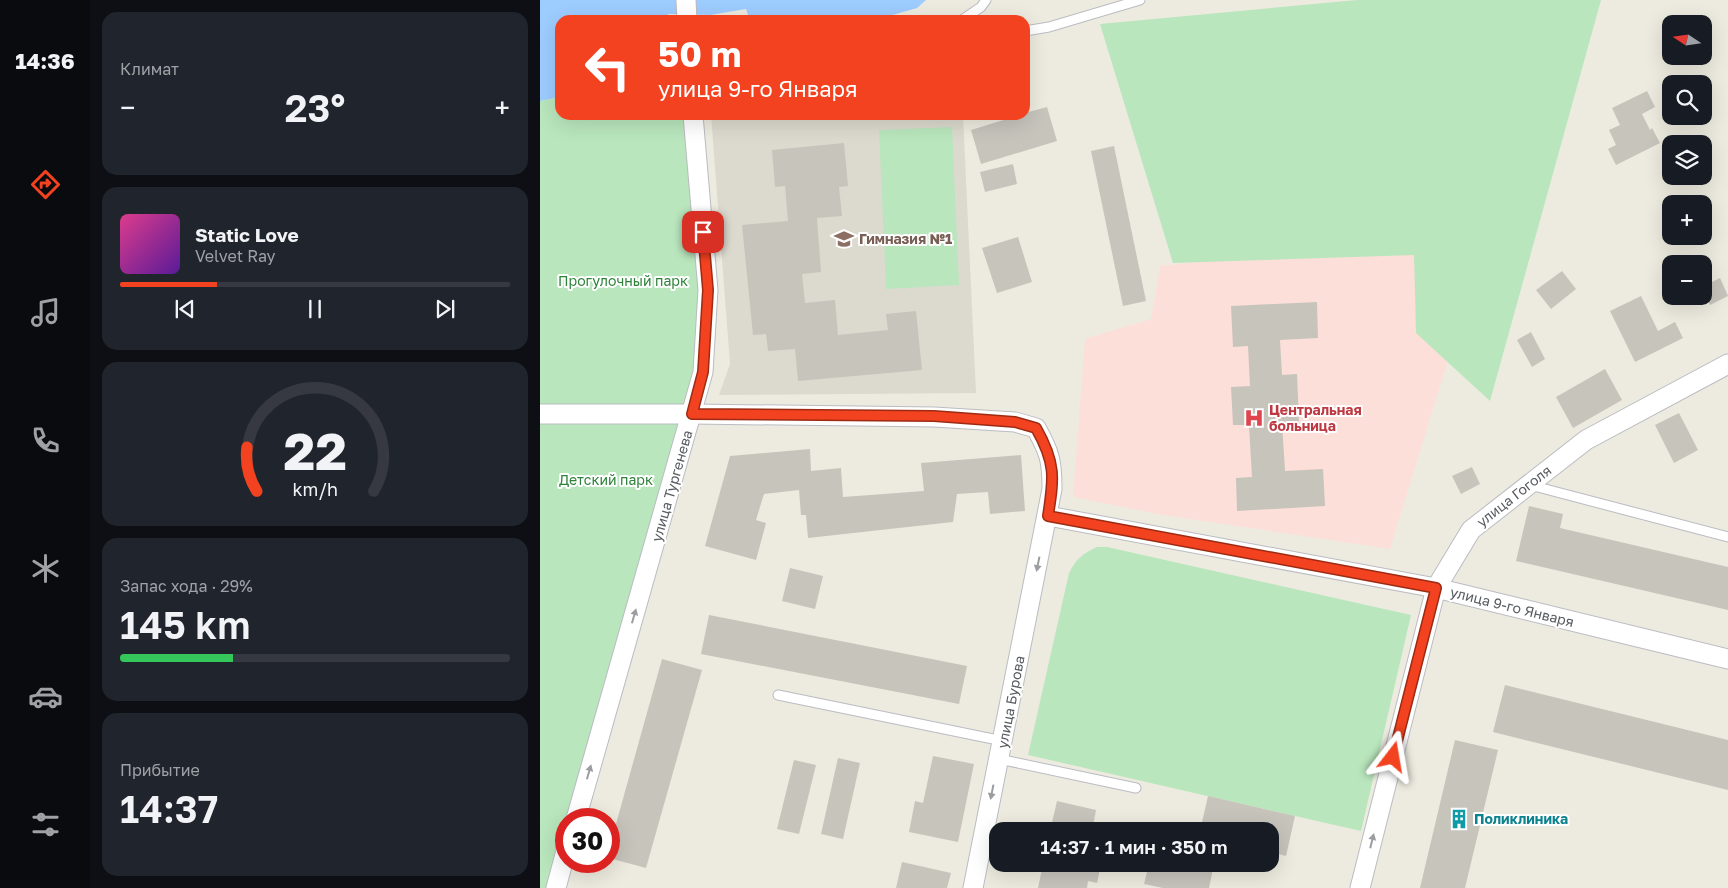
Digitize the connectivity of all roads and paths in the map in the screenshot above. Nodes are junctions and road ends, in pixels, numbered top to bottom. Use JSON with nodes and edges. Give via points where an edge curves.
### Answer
{"nodes":[{"id":1,"x":686,"y":0,"type":"edge"},
{"id":2,"x":986,"y":0,"type":"edge"},
{"id":3,"x":1140,"y":0,"type":"edge"},
{"id":4,"x":687,"y":15,"type":"edge"},
{"id":5,"x":969,"y":15,"type":"edge"},
{"id":6,"x":1030,"y":30,"type":"edge"},
{"id":7,"x":693,"y":120,"type":"edge"},
{"id":8,"x":1728,"y":364,"type":"edge"},
{"id":9,"x":540,"y":414,"type":"edge"},
{"id":10,"x":692,"y":414,"type":"junction"},
{"id":11,"x":1529,"y":484,"type":"junction"},
{"id":12,"x":1048,"y":516,"type":"junction"},
{"id":13,"x":1728,"y":537,"type":"edge"},
{"id":14,"x":1436,"y":588,"type":"junction"},
{"id":15,"x":1728,"y":659,"type":"edge"},
{"id":16,"x":778,"y":695,"type":"dead end"},
{"id":17,"x":1001,"y":750,"type":"junction"},
{"id":18,"x":1136,"y":788,"type":"dead end"},
{"id":19,"x":579,"y":808,"type":"edge"},
{"id":20,"x":560,"y":873,"type":"edge"},
{"id":21,"x":556,"y":888,"type":"edge"},
{"id":22,"x":973,"y":888,"type":"edge"},
{"id":23,"x":1360,"y":888,"type":"edge"}],
"edges":[{"from":1,"to":4,"type":"street"},
{"from":2,"to":5,"type":"lane"},
{"from":3,"to":6,"type":"lane"},
{"from":7,"to":10,"type":"street","name":"улица Тургенева","via":[[708,290],[703,372]]},
{"from":8,"to":11,"type":"street","name":"улица Гоголя","via":[[1586,440]]},
{"from":9,"to":10,"type":"street"},
{"from":10,"to":12,"type":"street","via":[[934,416],[1015,422],[1036,428],[1052,463]]},
{"from":19,"to":10,"type":"street","name":"улица Тургенева","one_way":true},
{"from":11,"to":13,"type":"lane"},
{"from":11,"to":14,"type":"street","name":"улица Гоголя","via":[[1471,530]]},
{"from":12,"to":14,"type":"street","name":"улица 9-го Января"},
{"from":12,"to":17,"type":"street","name":"улица Бурова","one_way":true},
{"from":14,"to":15,"type":"street","name":"улица 9-го Января"},
{"from":23,"to":14,"type":"street","name":"улица Гоголя","one_way":true},
{"from":16,"to":17,"type":"lane"},
{"from":17,"to":18,"type":"lane"},
{"from":17,"to":22,"type":"street","name":"улица Бурова","one_way":true},
{"from":20,"to":21,"type":"street"}]}
